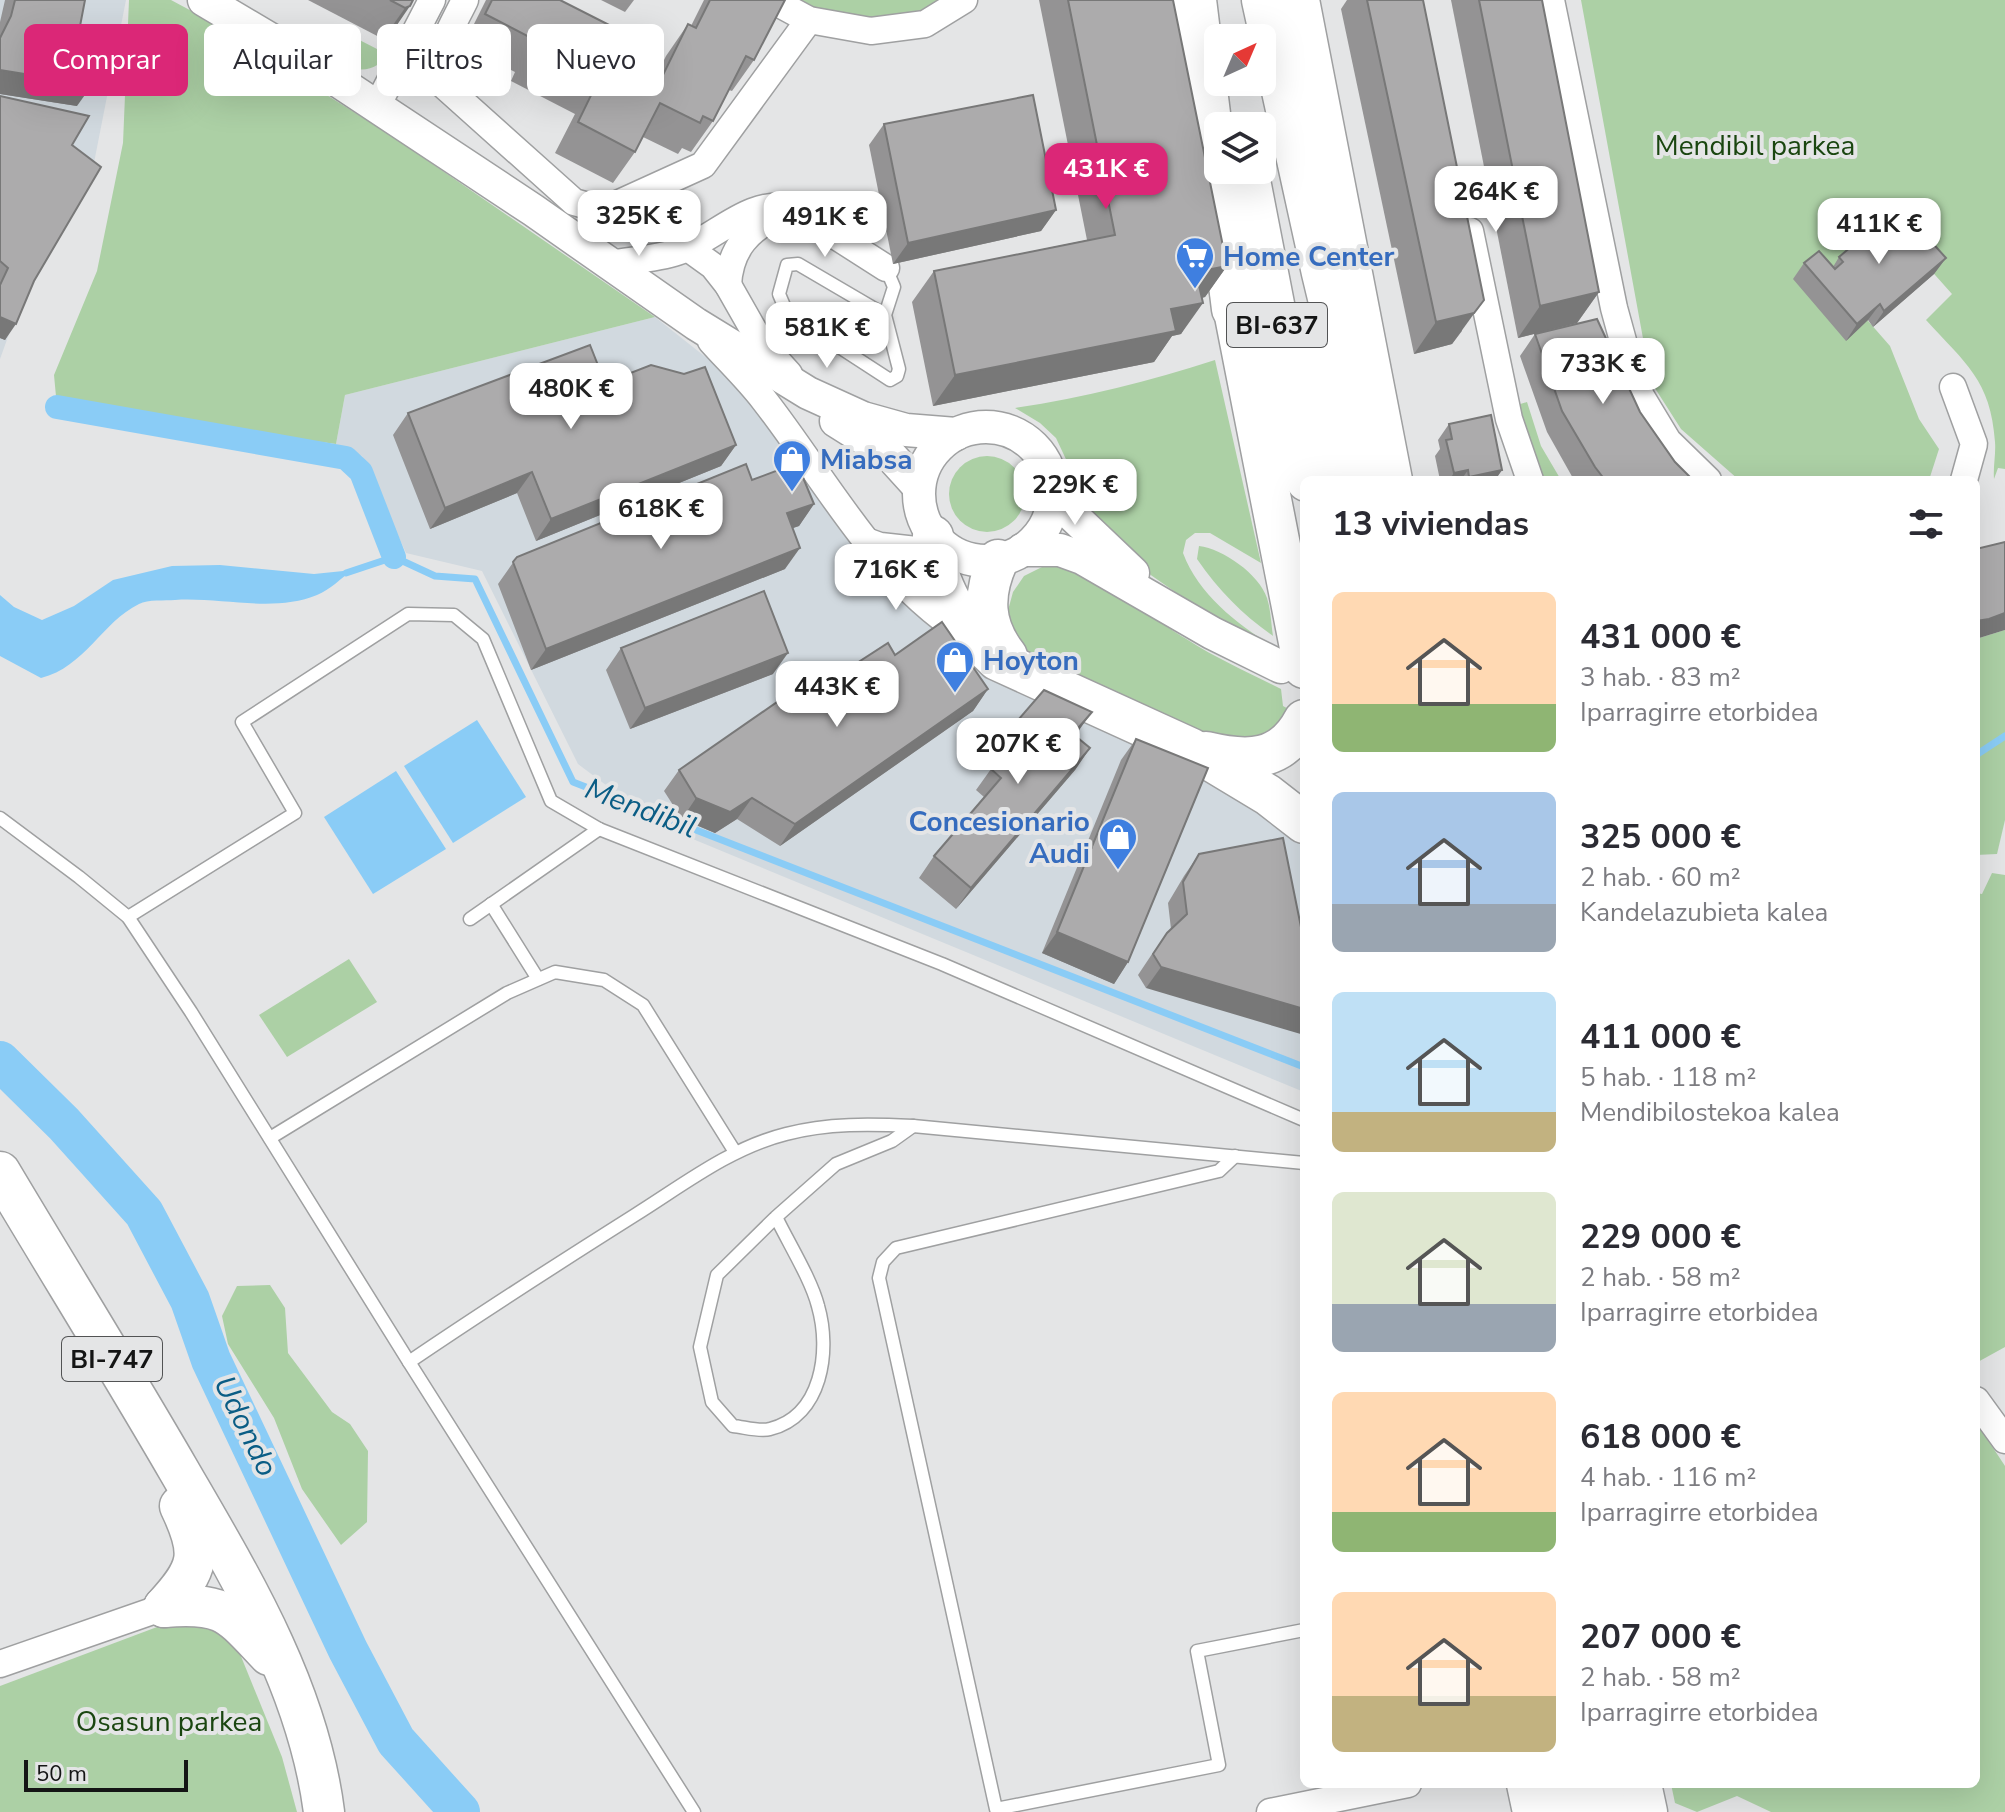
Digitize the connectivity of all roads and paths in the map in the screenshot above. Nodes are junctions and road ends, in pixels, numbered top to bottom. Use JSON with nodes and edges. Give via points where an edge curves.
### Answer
{"nodes":[{"id":1,"x":204,"y":0,"type":"edge"},
{"id":2,"x":432,"y":0,"type":"edge"},
{"id":3,"x":465,"y":0,"type":"edge"},
{"id":4,"x":772,"y":0,"type":"edge"},
{"id":5,"x":964,"y":0,"type":"edge"},
{"id":6,"x":1173,"y":0,"type":"edge"},
{"id":7,"x":1195,"y":0,"type":"edge"},
{"id":8,"x":1214,"y":0,"type":"edge"},
{"id":9,"x":1244,"y":0,"type":"edge"},
{"id":10,"x":1263,"y":0,"type":"edge"},
{"id":11,"x":1299,"y":0,"type":"edge"},
{"id":12,"x":1551,"y":0,"type":"edge"},
{"id":13,"x":809,"y":20,"type":"junction"},
{"id":14,"x":1218,"y":24,"type":"edge"},
{"id":15,"x":1249,"y":24,"type":"edge"},
{"id":16,"x":1263,"y":96,"type":"edge"},
{"id":17,"x":377,"y":106,"type":"junction"},
{"id":18,"x":1250,"y":184,"type":"edge"},
{"id":19,"x":1463,"y":199,"type":"edge"},
{"id":20,"x":792,"y":208,"type":"junction"},
{"id":21,"x":681,"y":250,"type":"junction"},
{"id":22,"x":609,"y":264,"type":"junction"},
{"id":23,"x":886,"y":268,"type":"joint"},
{"id":24,"x":728,"y":285,"type":"junction"},
{"id":25,"x":650,"y":292,"type":"junction"},
{"id":26,"x":1233,"y":309,"type":"junction"},
{"id":27,"x":885,"y":315,"type":"junction"},
{"id":28,"x":696,"y":324,"type":"junction"},
{"id":29,"x":1953,"y":387,"type":"dead end"},
{"id":30,"x":808,"y":393,"type":"junction"},
{"id":31,"x":956,"y":434,"type":"junction"},
{"id":32,"x":1306,"y":476,"type":"edge"},
{"id":33,"x":1338,"y":476,"type":"edge"},
{"id":34,"x":1372,"y":476,"type":"edge"},
{"id":35,"x":1391,"y":476,"type":"edge"},
{"id":36,"x":1529,"y":476,"type":"edge"},
{"id":37,"x":1704,"y":476,"type":"edge"},
{"id":38,"x":1965,"y":476,"type":"edge"},
{"id":39,"x":919,"y":487,"type":"junction"},
{"id":40,"x":1052,"y":490,"type":"junction"},
{"id":41,"x":856,"y":530,"type":"junction"},
{"id":42,"x":937,"y":542,"type":"junction"},
{"id":43,"x":1010,"y":555,"type":"junction"},
{"id":44,"x":1212,"y":633,"type":"junction"},
{"id":45,"x":979,"y":644,"type":"junction"},
{"id":46,"x":1293,"y":667,"type":"edge"},
{"id":47,"x":1019,"y":672,"type":"junction"},
{"id":48,"x":1300,"y":728,"type":"edge"},
{"id":49,"x":1190,"y":748,"type":"junction"},
{"id":50,"x":0,"y":818,"type":"edge"},
{"id":51,"x":1300,"y":820,"type":"edge"},
{"id":52,"x":599,"y":829,"type":"junction"},
{"id":53,"x":491,"y":904,"type":"junction"},
{"id":54,"x":128,"y":917,"type":"junction"},
{"id":55,"x":470,"y":919,"type":"dead end"},
{"id":56,"x":538,"y":979,"type":"junction"},
{"id":57,"x":1300,"y":1118,"type":"edge"},
{"id":58,"x":913,"y":1126,"type":"junction"},
{"id":59,"x":270,"y":1138,"type":"junction"},
{"id":60,"x":735,"y":1152,"type":"junction"},
{"id":61,"x":1235,"y":1156,"type":"junction"},
{"id":62,"x":1300,"y":1163,"type":"edge"},
{"id":63,"x":0,"y":1172,"type":"edge"},
{"id":64,"x":776,"y":1217,"type":"junction"},
{"id":65,"x":409,"y":1362,"type":"junction"},
{"id":66,"x":122,"y":1374,"type":"junction"},
{"id":67,"x":1980,"y":1406,"type":"edge"},
{"id":68,"x":2005,"y":1440,"type":"edge"},
{"id":69,"x":223,"y":1548,"type":"junction"},
{"id":70,"x":177,"y":1606,"type":"junction"},
{"id":71,"x":1300,"y":1631,"type":"edge"},
{"id":72,"x":0,"y":1664,"type":"edge"},
{"id":73,"x":285,"y":1672,"type":"junction"},
{"id":74,"x":1388,"y":1788,"type":"edge"},
{"id":75,"x":1508,"y":1788,"type":"edge"},
{"id":76,"x":1528,"y":1788,"type":"edge"},
{"id":77,"x":1568,"y":1788,"type":"edge"},
{"id":78,"x":1601,"y":1788,"type":"edge"},
{"id":79,"x":1642,"y":1788,"type":"edge"},
{"id":80,"x":324,"y":1812,"type":"edge"},
{"id":81,"x":694,"y":1812,"type":"edge"},
{"id":82,"x":1270,"y":1812,"type":"edge"},
{"id":83,"x":1518,"y":1812,"type":"edge"},
{"id":84,"x":1533,"y":1812,"type":"edge"},
{"id":85,"x":1572,"y":1812,"type":"edge"},
{"id":86,"x":1606,"y":1812,"type":"edge"},
{"id":87,"x":1647,"y":1812,"type":"edge"}],
"edges":[{"from":1,"to":17,"type":"street"},
{"from":2,"to":17,"type":"street"},
{"from":3,"to":13,"type":"street","via":[[440,53],[440,82],[574,202],[592,207],[615,205],[703,165]]},
{"from":4,"to":13,"type":"street"},
{"from":5,"to":13,"type":"street","via":[[925,24],[903,27],[871,31]]},
{"from":6,"to":26,"type":"main road"},
{"from":7,"to":26,"type":"highway"},
{"from":8,"to":14,"type":"highway"},
{"from":9,"to":15,"type":"highway"},
{"from":10,"to":34,"type":"highway"},
{"from":11,"to":35,"type":"main road"},
{"from":12,"to":37,"type":"street","via":[[1614,308],[1636,388],[1668,441]]},
{"from":16,"to":33,"type":"highway","number":"BI-637"},
{"from":17,"to":22,"type":"street"},
{"from":18,"to":32,"type":"highway","number":"BI-637"},
{"from":19,"to":36,"type":"street","via":[[1509,419]]},
{"from":20,"to":21,"type":"street","via":[[764,207]]},
{"from":20,"to":23,"type":"street"},
{"from":20,"to":24,"type":"street","via":[[738,246]]},
{"from":21,"to":22,"type":"street"},
{"from":21,"to":24,"type":"street","via":[[713,266]]},
{"from":21,"to":25,"type":"street"},
{"from":22,"to":25,"type":"street"},
{"from":23,"to":27,"type":"lane","via":[[894,287]]},
{"from":24,"to":30,"type":"street","via":[[761,343]]},
{"from":25,"to":28,"type":"street"},
{"from":26,"to":46,"type":"main road"},
{"from":27,"to":27,"type":"lane","via":[[798,264],[787,265],[779,294],[787,313],[890,380],[899,369]]},
{"from":28,"to":30,"type":"street"},
{"from":28,"to":39,"type":"street","via":[[760,377],[890,455]]},
{"from":28,"to":41,"type":"street","via":[[764,399]]},
{"from":29,"to":38,"type":"street","via":[[1974,444]]},
{"from":30,"to":31,"type":"street","via":[[906,430]]},
{"from":31,"to":39,"type":"street","via":[[931,456]]},
{"from":31,"to":40,"type":"street","via":[[984,427],[1025,440],[1045,462]]},
{"from":39,"to":42,"type":"street","via":[[922,512]]},
{"from":40,"to":43,"type":"street","via":[[1048,518],[1033,541]]},
{"from":40,"to":44,"type":"street","via":[[1123,564]]},
{"from":41,"to":42,"type":"lane","via":[[881,539]]},
{"from":41,"to":45,"type":"street","via":[[921,602]]},
{"from":42,"to":43,"type":"street","via":[[969,559]]},
{"from":42,"to":45,"type":"main road","via":[[945,588]]},
{"from":43,"to":44,"type":"street","via":[[1060,550],[1082,558]]},
{"from":43,"to":47,"type":"main road","via":[[987,589],[987,614]]},
{"from":44,"to":46,"type":"street"},
{"from":45,"to":47,"type":"main road"},
{"from":47,"to":49,"type":"main road"},
{"from":48,"to":49,"type":"main road","via":[[1271,755],[1248,759]]},
{"from":49,"to":51,"type":"main road"},
{"from":50,"to":54,"type":"lane"},
{"from":52,"to":53,"type":"lane"},
{"from":52,"to":54,"type":"lane","via":[[551,801],[483,639],[454,615],[408,614],[242,722],[295,813]]},
{"from":52,"to":57,"type":"lane","via":[[942,964]]},
{"from":53,"to":55,"type":"lane"},
{"from":53,"to":56,"type":"lane"},
{"from":54,"to":59,"type":"lane"},
{"from":56,"to":59,"type":"lane"},
{"from":56,"to":60,"type":"lane","via":[[555,972],[604,980],[643,1005]]},
{"from":58,"to":60,"type":"lane","via":[[820,1127]]},
{"from":58,"to":61,"type":"lane"},
{"from":58,"to":64,"type":"lane","via":[[892,1141],[836,1164]]},
{"from":59,"to":65,"type":"lane"},
{"from":60,"to":65,"type":"lane"},
{"from":61,"to":62,"type":"lane"},
{"from":61,"to":71,"type":"lane","via":[[1219,1171],[896,1248],[883,1262],[879,1278],[996,1809],[1219,1765],[1197,1651]]},
{"from":63,"to":66,"type":"main road","number":"BI-747"},
{"from":64,"to":64,"type":"lane","via":[[717,1275],[700,1347],[712,1402],[733,1426],[769,1430],[800,1414],[819,1382],[824,1342],[818,1305]]},
{"from":65,"to":81,"type":"lane"},
{"from":66,"to":69,"type":"main road","number":"BI-747"},
{"from":66,"to":70,"type":"main road","via":[[137,1423],[191,1529],[197,1552]]},
{"from":67,"to":68,"type":"street"},
{"from":69,"to":70,"type":"main road","via":[[211,1583]]},
{"from":69,"to":73,"type":"main road","number":"BI-747"},
{"from":70,"to":72,"type":"street"},
{"from":70,"to":73,"type":"main road","via":[[219,1608]]},
{"from":73,"to":80,"type":"main road","number":"BI-747"},
{"from":74,"to":82,"type":"street"},
{"from":75,"to":83,"type":"street"},
{"from":76,"to":84,"type":"main road"},
{"from":77,"to":85,"type":"highway"},
{"from":78,"to":86,"type":"highway"},
{"from":79,"to":87,"type":"main road"}]}
